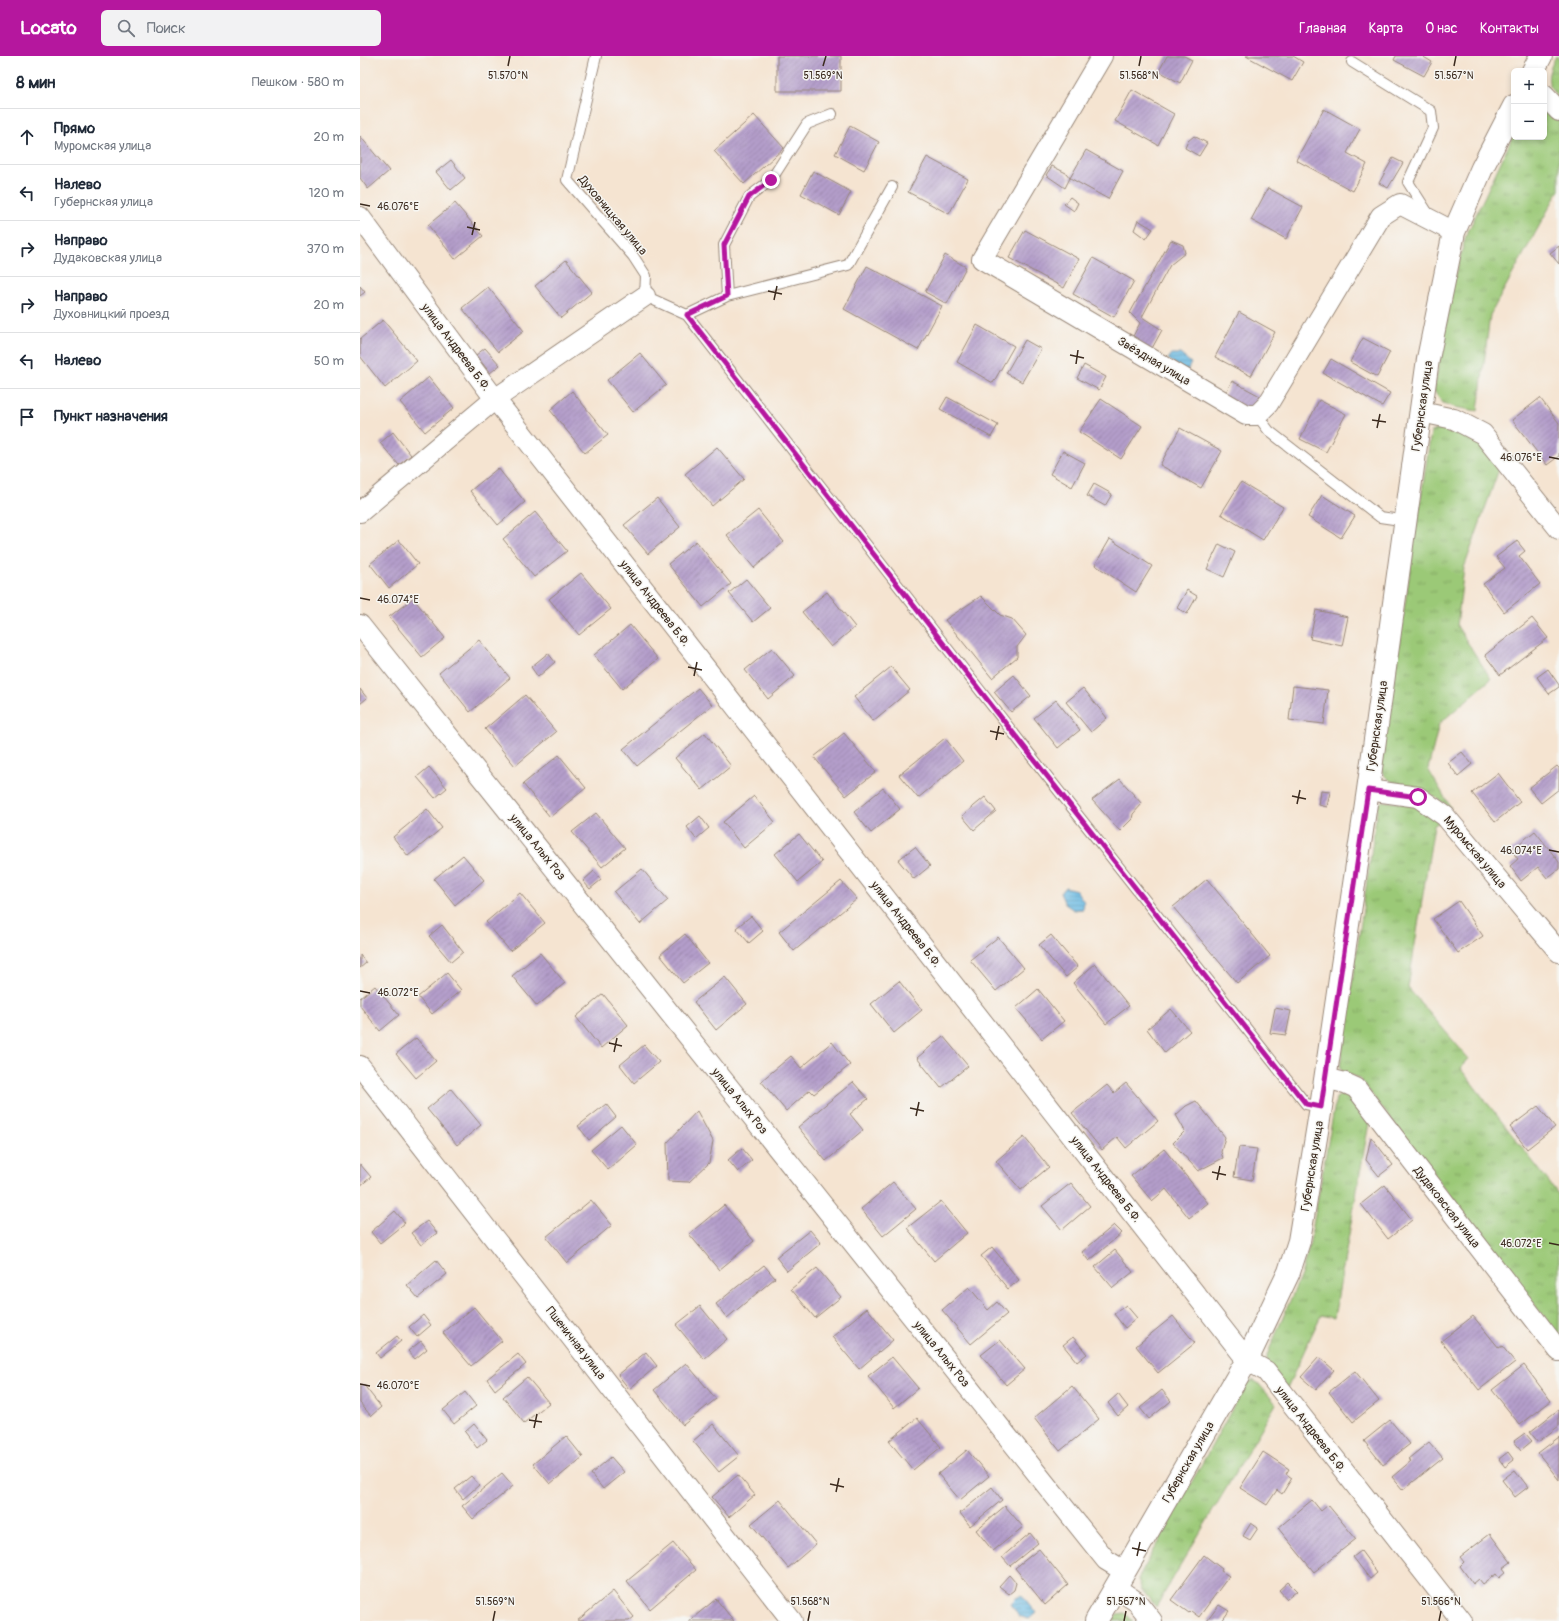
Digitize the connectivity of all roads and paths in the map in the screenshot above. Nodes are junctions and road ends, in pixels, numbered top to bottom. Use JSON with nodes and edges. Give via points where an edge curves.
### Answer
{"nodes":[{"id":1,"x":596,"y":56,"type":"edge"},
{"id":2,"x":1102,"y":56,"type":"edge"},
{"id":3,"x":1541,"y":56,"type":"edge"},
{"id":4,"x":1352,"y":62,"type":"dead end"},
{"id":5,"x":1535,"y":68,"type":"edge"},
{"id":6,"x":1547,"y":98,"type":"edge"},
{"id":7,"x":1559,"y":111,"type":"edge"},
{"id":8,"x":1511,"y":112,"type":"edge"},
{"id":9,"x":832,"y":114,"type":"dead end"},
{"id":10,"x":892,"y":187,"type":"dead end"},
{"id":11,"x":360,"y":217,"type":"edge"},
{"id":12,"x":1432,"y":220,"type":"junction"},
{"id":13,"x":1454,"y":232,"type":"junction"},
{"id":14,"x":645,"y":296,"type":"junction"},
{"id":15,"x":727,"y":296,"type":"junction"},
{"id":16,"x":687,"y":315,"type":"junction"},
{"id":17,"x":495,"y":399,"type":"junction"},
{"id":18,"x":1421,"y":412,"type":"junction"},
{"id":19,"x":1257,"y":415,"type":"junction"},
{"id":20,"x":360,"y":512,"type":"edge"},
{"id":21,"x":1407,"y":521,"type":"junction"},
{"id":22,"x":1559,"y":529,"type":"edge"},
{"id":23,"x":360,"y":625,"type":"edge"},
{"id":24,"x":1368,"y":790,"type":"junction"},
{"id":25,"x":1559,"y":952,"type":"edge"},
{"id":26,"x":360,"y":1066,"type":"edge"},
{"id":27,"x":1325,"y":1078,"type":"junction"},
{"id":28,"x":1321,"y":1107,"type":"junction"},
{"id":29,"x":1559,"y":1351,"type":"edge"},
{"id":30,"x":1247,"y":1360,"type":"junction"},
{"id":31,"x":1120,"y":1579,"type":"junction"},
{"id":32,"x":792,"y":1621,"type":"edge"},
{"id":33,"x":1096,"y":1621,"type":"edge"},
{"id":34,"x":1152,"y":1621,"type":"edge"},
{"id":35,"x":1462,"y":1621,"type":"edge"}],
"edges":[{"from":1,"to":14,"type":"lane","name":"Духовницкая улица","via":[[567,180],[633,256],[646,276]]},
{"from":2,"to":19,"type":"street","name":"Звёздная улица","via":[[982,259],[1246,415]]},
{"from":3,"to":5,"type":"street"},
{"from":4,"to":12,"type":"lane","via":[[1431,111],[1433,128],[1408,182]]},
{"from":6,"to":7,"type":"street"},
{"from":8,"to":13,"type":"street","name":"Губернская улица","via":[[1482,168]]},
{"from":9,"to":15,"type":"lane","via":[[807,124],[771,180],[749,197],[724,245]]},
{"from":10,"to":15,"type":"lane","via":[[848,264]]},
{"from":11,"to":17,"type":"street","name":"улица Андреева Б.Ф."},
{"from":12,"to":13,"type":"street"},
{"from":12,"to":19,"type":"street","via":[[1400,204],[1381,216],[1268,404]]},
{"from":13,"to":18,"type":"street","name":"Губернская улица","via":[[1428,359]]},
{"from":14,"to":16,"type":"lane"},
{"from":14,"to":17,"type":"street"},
{"from":15,"to":16,"type":"lane"},
{"from":16,"to":28,"type":"lane","via":[[1306,1104]]},
{"from":17,"to":20,"type":"street"},
{"from":17,"to":30,"type":"street","name":"улица Андреева Б.Ф."},
{"from":18,"to":21,"type":"street","name":"Губернская улица"},
{"from":18,"to":22,"type":"street","via":[[1454,419],[1483,434]]},
{"from":19,"to":21,"type":"lane","via":[[1269,431],[1380,518]]},
{"from":21,"to":24,"type":"street","name":"Губернская улица"},
{"from":23,"to":31,"type":"street","name":"улица Алых Роз"},
{"from":24,"to":25,"type":"street","name":"Муромская улица","via":[[1418,797],[1445,816]]},
{"from":24,"to":27,"type":"street","name":"Губернская улица"},
{"from":26,"to":32,"type":"street","name":"Пшеничная улица"},
{"from":27,"to":28,"type":"street","name":"Губернская улица"},
{"from":27,"to":29,"type":"street","name":"Дудаковская улица","via":[[1356,1088]]},
{"from":28,"to":30,"type":"street","name":"Губернская улица","via":[[1299,1241],[1289,1272]]},
{"from":30,"to":31,"type":"street","name":"Губернская улица"},
{"from":30,"to":35,"type":"street","name":"улица Андреева Б.Ф.","via":[[1266,1372]]},
{"from":31,"to":33,"type":"street","name":"Губернская улица"},
{"from":31,"to":34,"type":"street","name":"улица Алых Роз"}]}
